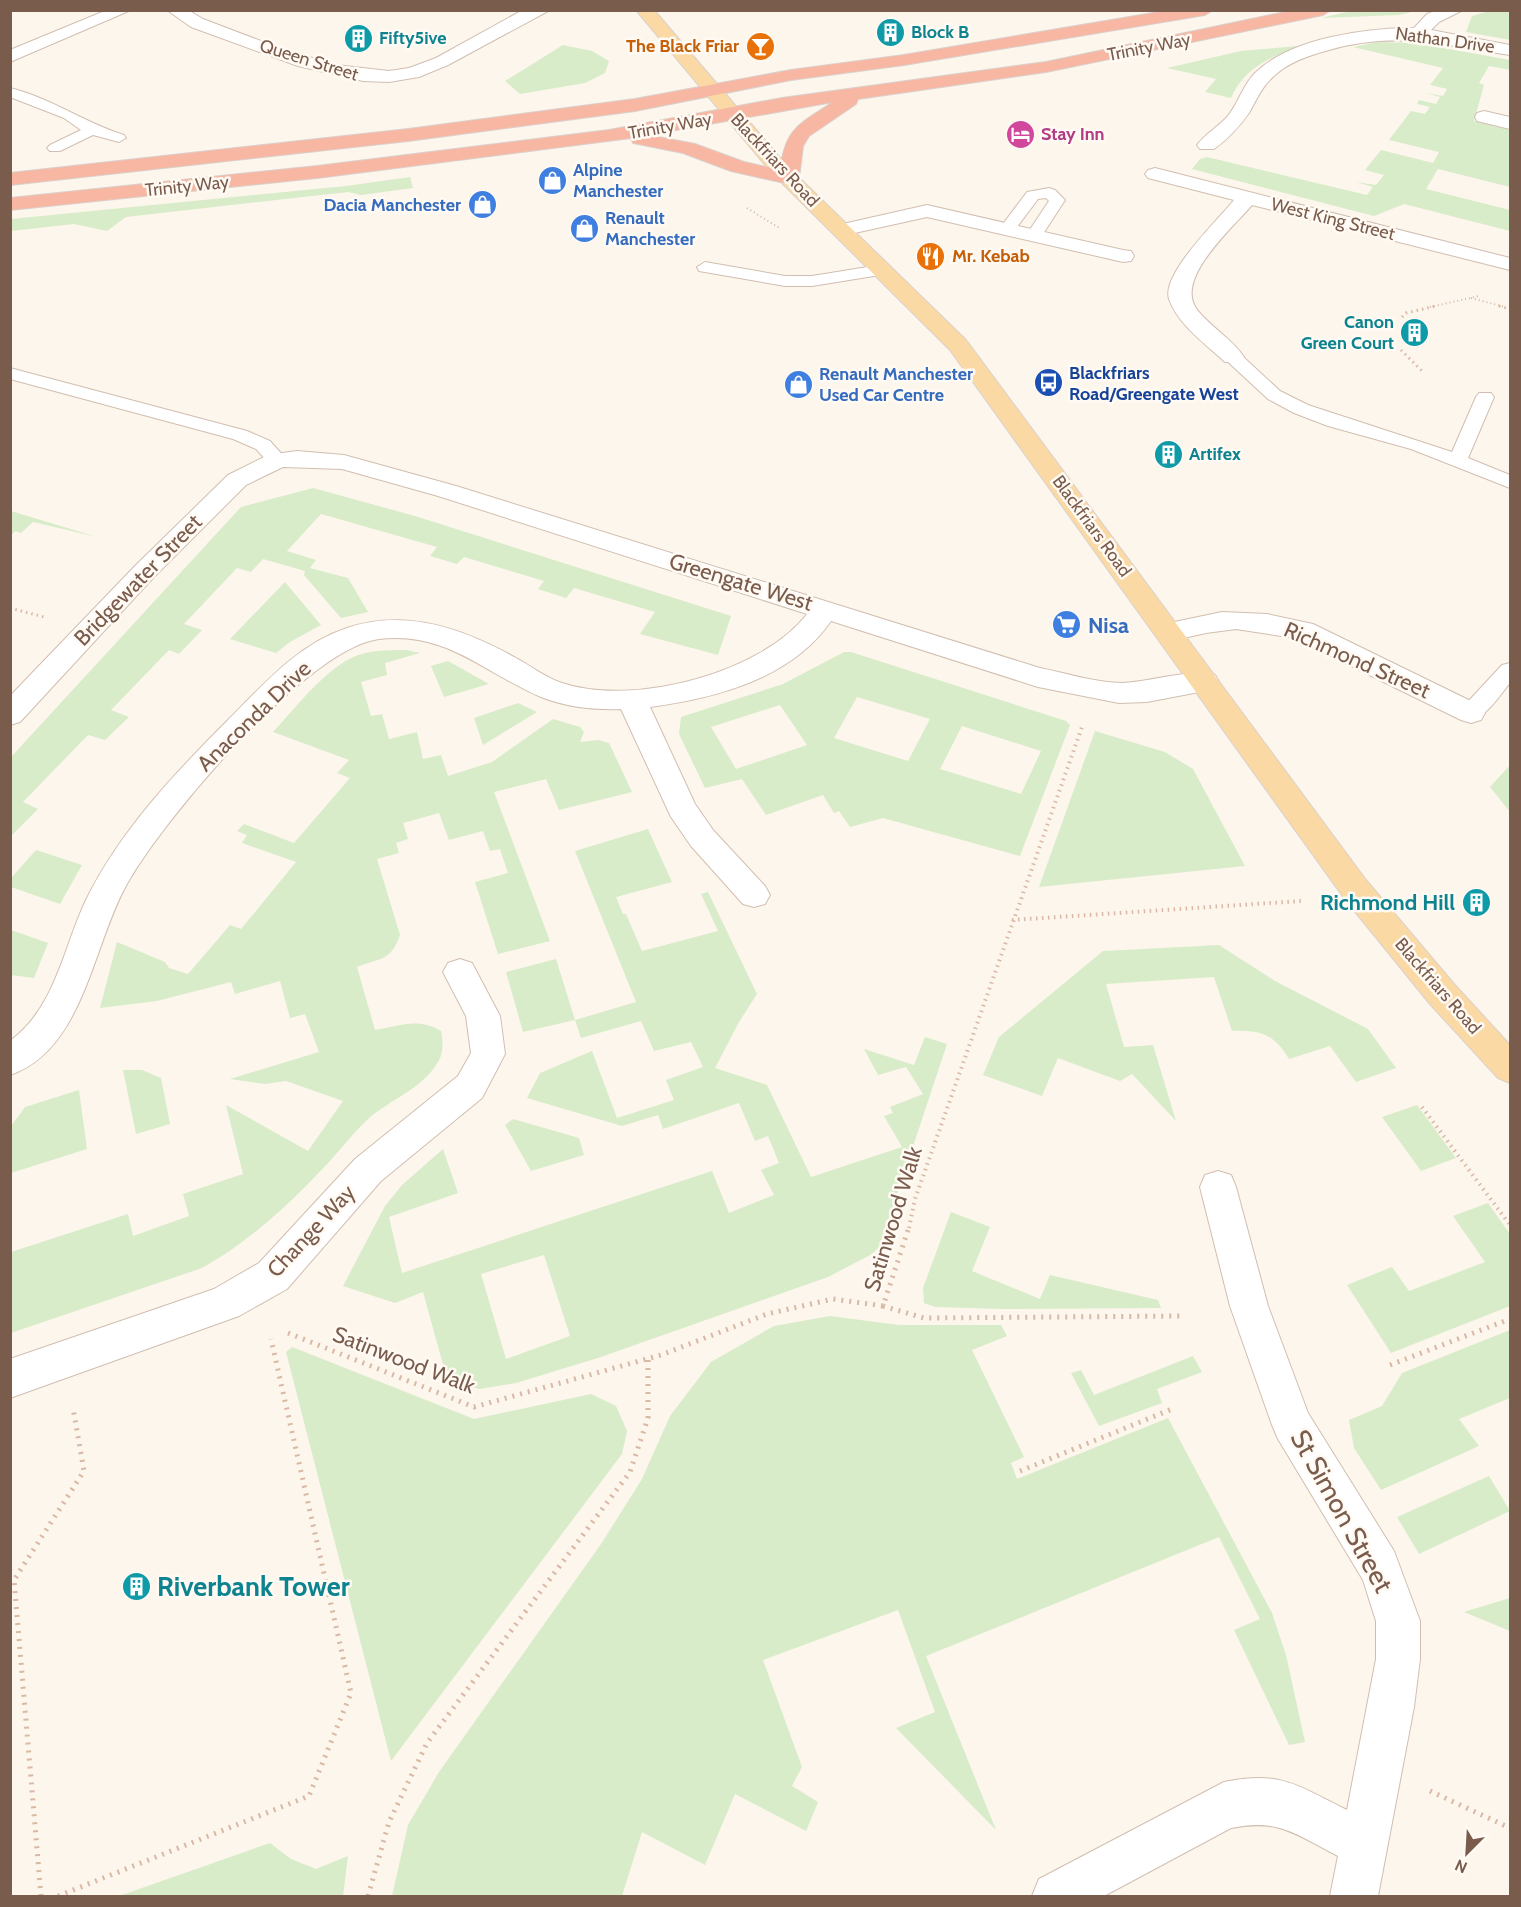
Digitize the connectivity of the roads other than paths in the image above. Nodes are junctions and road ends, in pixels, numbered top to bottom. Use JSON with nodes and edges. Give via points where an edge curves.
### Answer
{"nodes":[{"id":1,"x":123,"y":10,"type":"edge"},
{"id":2,"x":175,"y":10,"type":"edge"},
{"id":3,"x":644,"y":10,"type":"edge"},
{"id":4,"x":1205,"y":10,"type":"edge"},
{"id":5,"x":1323,"y":10,"type":"edge"},
{"id":6,"x":1455,"y":10,"type":"edge"},
{"id":7,"x":528,"y":12,"type":"edge"},
{"id":8,"x":1419,"y":33,"type":"junction"},
{"id":9,"x":1510,"y":50,"type":"edge"},
{"id":10,"x":10,"y":57,"type":"edge"},
{"id":11,"x":711,"y":91,"type":"junction"},
{"id":12,"x":10,"y":92,"type":"edge"},
{"id":13,"x":856,"y":96,"type":"junction"},
{"id":14,"x":733,"y":115,"type":"junction"},
{"id":15,"x":1484,"y":117,"type":"dead end"},
{"id":16,"x":1510,"y":123,"type":"edge"},
{"id":17,"x":92,"y":130,"type":"junction"},
{"id":18,"x":609,"y":136,"type":"junction"},
{"id":19,"x":119,"y":138,"type":"dead end"},
{"id":20,"x":1207,"y":146,"type":"dead end"},
{"id":21,"x":55,"y":148,"type":"dead end"},
{"id":22,"x":1155,"y":174,"type":"dead end"},
{"id":23,"x":789,"y":178,"type":"junction"},
{"id":24,"x":10,"y":179,"type":"edge"},
{"id":25,"x":1247,"y":197,"type":"junction"},
{"id":26,"x":10,"y":204,"type":"edge"},
{"id":27,"x":1008,"y":228,"type":"junction"},
{"id":28,"x":841,"y":230,"type":"junction"},
{"id":29,"x":1035,"y":234,"type":"junction"},
{"id":30,"x":1123,"y":256,"type":"dead end"},
{"id":31,"x":1510,"y":264,"type":"edge"},
{"id":32,"x":705,"y":267,"type":"dead end"},
{"id":33,"x":880,"y":270,"type":"junction"},
{"id":34,"x":1233,"y":357,"type":"joint"},
{"id":35,"x":10,"y":373,"type":"edge"},
{"id":36,"x":1485,"y":397,"type":"dead end"},
{"id":37,"x":277,"y":460,"type":"junction"},
{"id":38,"x":1458,"y":460,"type":"junction"},
{"id":39,"x":1510,"y":482,"type":"edge"},
{"id":40,"x":825,"y":609,"type":"junction"},
{"id":41,"x":1170,"y":632,"type":"junction"},
{"id":42,"x":1510,"y":670,"type":"edge"},
{"id":43,"x":1205,"y":682,"type":"junction"},
{"id":44,"x":633,"y":700,"type":"junction"},
{"id":45,"x":1471,"y":713,"type":"joint"},
{"id":46,"x":10,"y":715,"type":"edge"},
{"id":47,"x":754,"y":896,"type":"dead end"},
{"id":48,"x":460,"y":972,"type":"dead end"},
{"id":49,"x":10,"y":1061,"type":"edge"},
{"id":50,"x":1510,"y":1068,"type":"edge"},
{"id":51,"x":1218,"y":1187,"type":"dead end"},
{"id":52,"x":10,"y":1379,"type":"edge"},
{"id":53,"x":1365,"y":1844,"type":"junction"},
{"id":54,"x":1056,"y":1896,"type":"edge"},
{"id":55,"x":1354,"y":1896,"type":"edge"}],
"edges":[{"from":1,"to":10,"type":"street"},
{"from":2,"to":7,"type":"street","name":"Queen Street","via":[[197,23],[341,74],[369,78],[420,70]]},
{"from":3,"to":11,"type":"main road","name":"Blackfriars Road"},
{"from":4,"to":11,"type":"highway","name":"Trinity Way","via":[[790,75]]},
{"from":5,"to":13,"type":"highway","name":"Trinity Way","via":[[1057,65]]},
{"from":6,"to":8,"type":"street","via":[[1433,18]]},
{"from":8,"to":9,"type":"street","name":"Nathan Drive"},
{"from":8,"to":20,"type":"street","name":"Nathan Drive","via":[[1371,34],[1296,55],[1265,73],[1232,122]]},
{"from":11,"to":14,"type":"main road","name":"Blackfriars Road"},
{"from":11,"to":24,"type":"highway","name":"Trinity Way","via":[[408,135]]},
{"from":12,"to":17,"type":"lane","via":[[69,115]]},
{"from":13,"to":14,"type":"highway","name":"Trinity Way","via":[[782,104]]},
{"from":13,"to":23,"type":"highway","via":[[802,132],[793,146]]},
{"from":14,"to":18,"type":"highway","name":"Trinity Way"},
{"from":14,"to":23,"type":"main road","name":"Blackfriars Road"},
{"from":15,"to":16,"type":"street"},
{"from":17,"to":19,"type":"lane"},
{"from":17,"to":21,"type":"lane"},
{"from":18,"to":23,"type":"highway","via":[[688,148],[738,167]]},
{"from":18,"to":26,"type":"highway","name":"Trinity Way"},
{"from":22,"to":25,"type":"street","name":"West King Street"},
{"from":23,"to":28,"type":"main road","name":"Blackfriars Road"},
{"from":25,"to":31,"type":"street","name":"West King Street"},
{"from":25,"to":34,"type":"street","via":[[1190,269],[1179,290],[1180,300],[1189,313]]},
{"from":27,"to":28,"type":"street","via":[[927,211]]},
{"from":27,"to":29,"type":"street"},
{"from":27,"to":29,"type":"lane","via":[[1034,195],[1049,193],[1057,200]]},
{"from":28,"to":33,"type":"main road","name":"Blackfriars Road"},
{"from":29,"to":30,"type":"street"},
{"from":32,"to":33,"type":"lane","via":[[785,281]]},
{"from":33,"to":41,"type":"main road","name":"Blackfriars Road","via":[[958,345]]},
{"from":34,"to":38,"type":"lane","via":[[1274,395],[1301,409]]},
{"from":35,"to":37,"type":"lane","via":[[240,435],[263,445]]},
{"from":36,"to":38,"type":"lane"},
{"from":37,"to":40,"type":"street","name":"Greengate West","via":[[344,462]]},
{"from":37,"to":46,"type":"street","name":"Bridgewater Street","via":[[237,480],[217,497]]},
{"from":38,"to":39,"type":"lane"},
{"from":40,"to":43,"type":"street","name":"Greengate West","via":[[1038,677],[1091,689],[1147,692]]},
{"from":40,"to":44,"type":"street","name":"Anaconda Drive","via":[[813,627],[781,655],[710,684]]},
{"from":41,"to":43,"type":"main road","name":"Blackfriars Road"},
{"from":41,"to":45,"type":"street","name":"Richmond Street","via":[[1249,618],[1274,623],[1303,631]]},
{"from":42,"to":45,"type":"lane"},
{"from":43,"to":50,"type":"main road","name":"Blackfriars Road","via":[[1355,889]]},
{"from":44,"to":47,"type":"street","via":[[682,809],[702,838]]},
{"from":44,"to":49,"type":"street","name":"Anaconda Drive","via":[[596,699],[556,691],[470,645],[429,630],[358,634],[324,650],[274,691],[162,811],[105,895],[61,1009]]},
{"from":48,"to":52,"type":"street","name":"Change Way","via":[[483,1016],[488,1054],[470,1087],[368,1170],[273,1276],[225,1303]]},
{"from":51,"to":53,"type":"street","name":"St Simon Street","via":[[1249,1306],[1292,1425],[1379,1566],[1398,1621],[1396,1675]]},
{"from":53,"to":54,"type":"street","via":[[1278,1802],[1247,1802],[1224,1806]]},
{"from":53,"to":55,"type":"street","name":"St Simon Street"}]}
